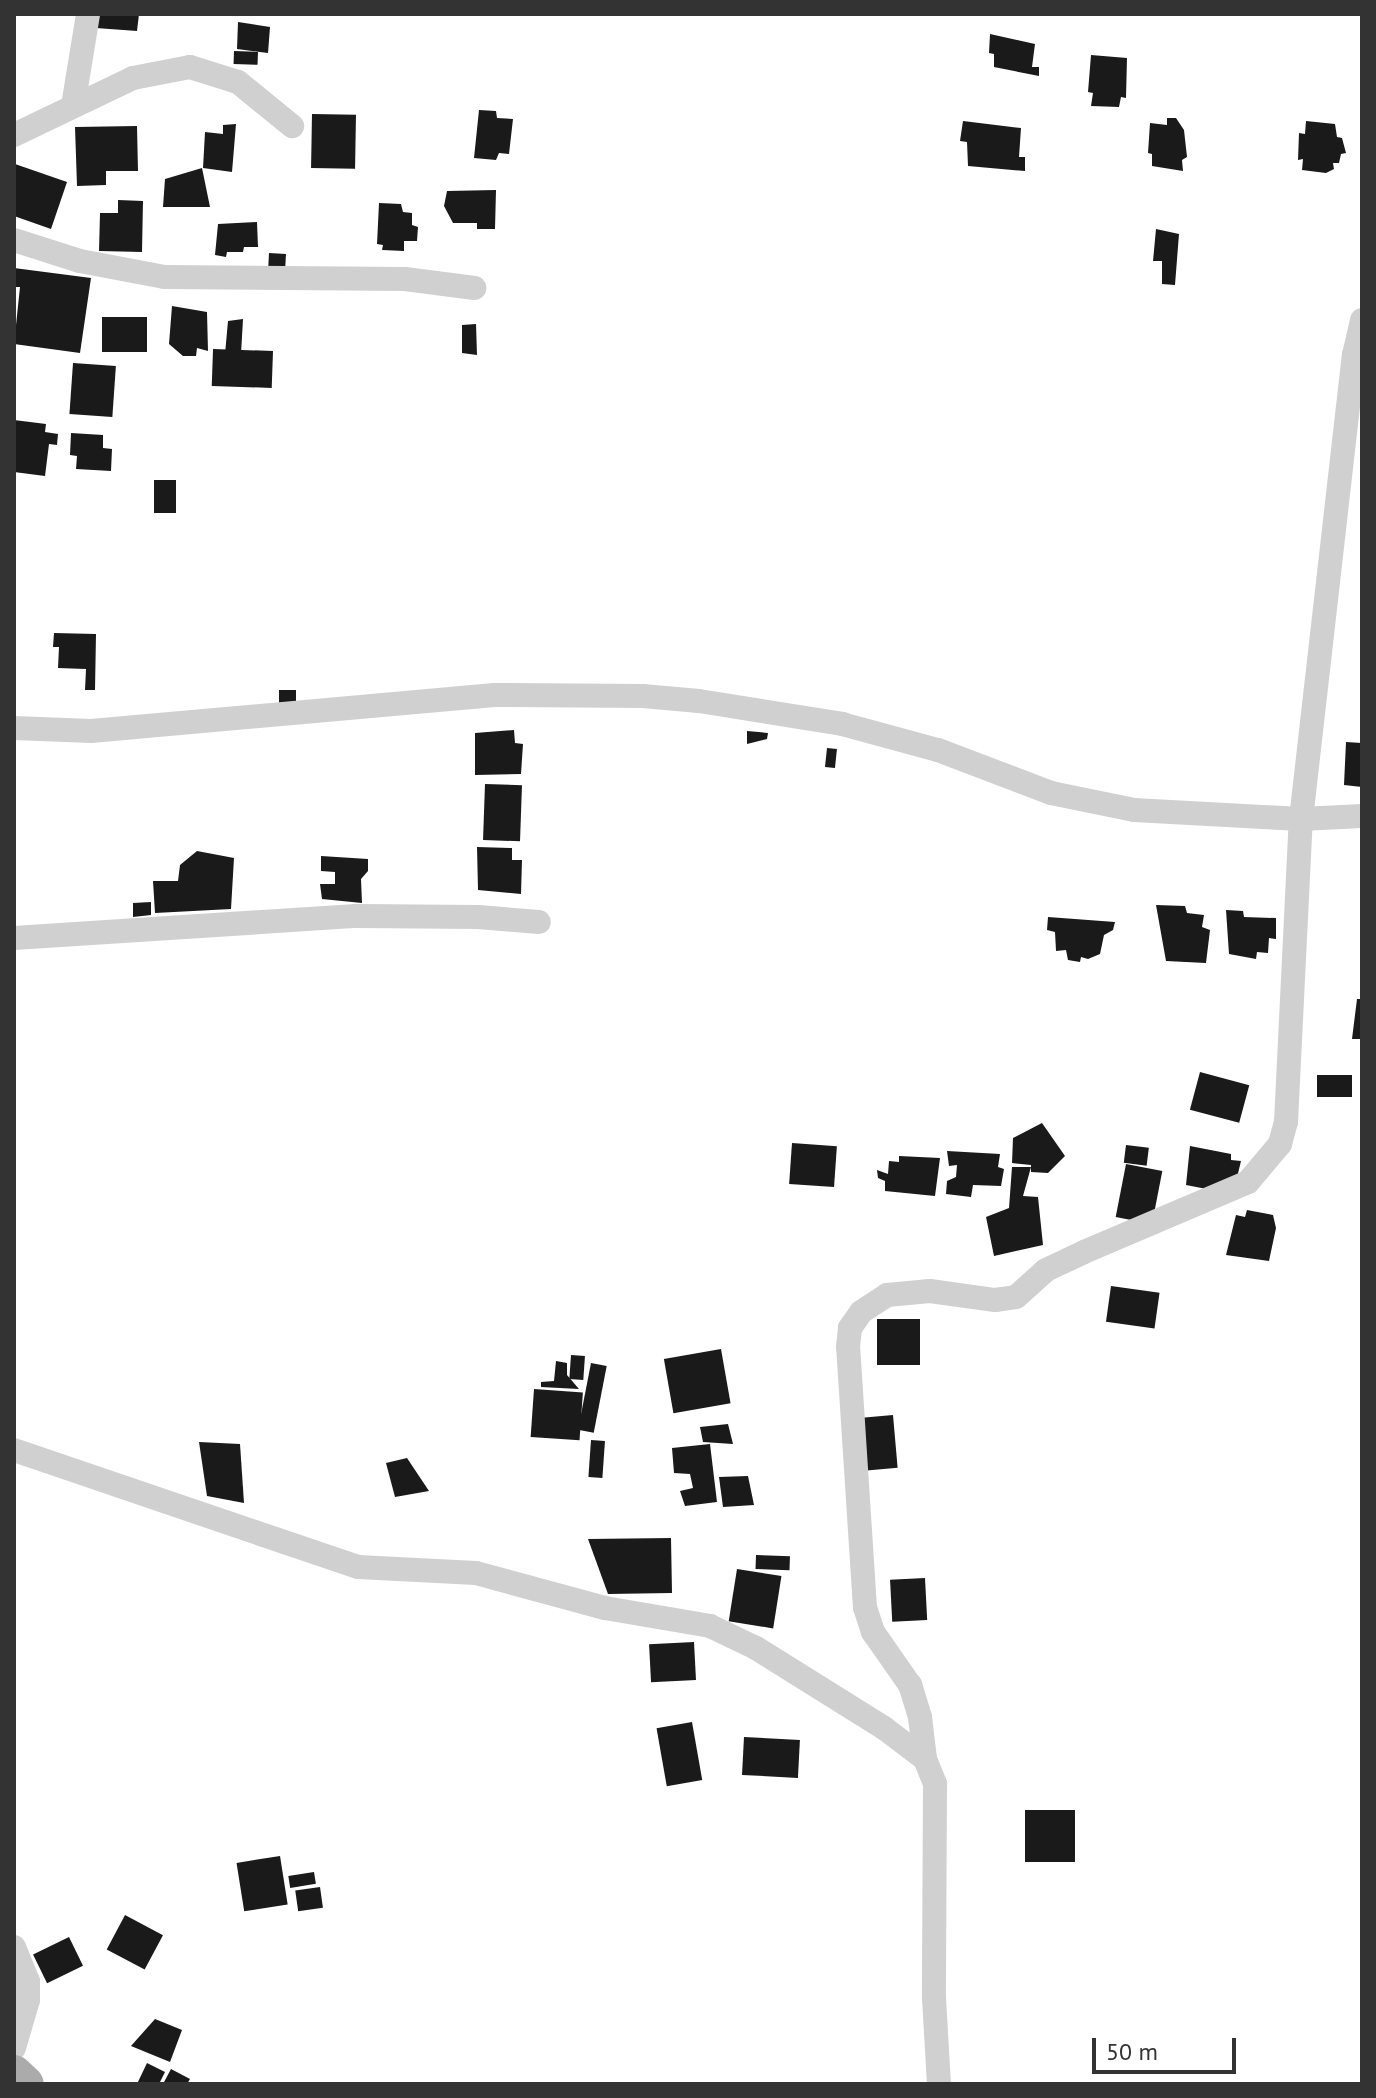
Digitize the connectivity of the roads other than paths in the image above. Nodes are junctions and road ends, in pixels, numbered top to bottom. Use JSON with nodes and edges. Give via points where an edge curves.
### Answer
{"nodes":[{"id":1,"x":88,"y":14,"type":"edge"},
{"id":2,"x":73,"y":106,"type":"junction"},
{"id":3,"x":292,"y":126,"type":"dead end"},
{"id":4,"x":14,"y":135,"type":"edge"},
{"id":5,"x":14,"y":240,"type":"edge"},
{"id":6,"x":474,"y":288,"type":"dead end"},
{"id":7,"x":1362,"y":320,"type":"edge"},
{"id":8,"x":14,"y":728,"type":"edge"},
{"id":9,"x":1362,"y":816,"type":"edge"},
{"id":10,"x":1301,"y":819,"type":"junction"},
{"id":11,"x":539,"y":922,"type":"dead end"},
{"id":12,"x":14,"y":938,"type":"edge"},
{"id":13,"x":14,"y":1450,"type":"edge"},
{"id":14,"x":925,"y":1759,"type":"junction"},
{"id":15,"x":14,"y":1947,"type":"edge"},
{"id":16,"x":14,"y":2048,"type":"edge"},
{"id":17,"x":14,"y":2073,"type":"edge"},
{"id":18,"x":26,"y":2084,"type":"edge"},
{"id":19,"x":939,"y":2084,"type":"edge"}],
"edges":[{"from":1,"to":2,"type":"street"},
{"from":2,"to":3,"type":"street","via":[[133,78],[190,67],[238,82]]},
{"from":2,"to":4,"type":"street"},
{"from":5,"to":6,"type":"street","via":[[93,264],[165,277],[405,279]]},
{"from":7,"to":10,"type":"street"},
{"from":8,"to":10,"type":"street","via":[[91,731],[494,695],[643,696],[842,724],[938,750],[1078,800],[1157,813]]},
{"from":9,"to":10,"type":"street"},
{"from":10,"to":14,"type":"street","via":[[1286,1122],[1280,1144],[1259,1171],[1248,1182],[1046,1270],[1016,1297],[995,1300],[930,1291],[887,1295],[861,1312],[850,1328],[865,1608],[873,1632],[910,1685]]},
{"from":11,"to":12,"type":"street","via":[[340,916]]},
{"from":13,"to":14,"type":"street","via":[[358,1567],[476,1573],[626,1613],[710,1626],[796,1672]]},
{"from":14,"to":19,"type":"street","via":[[936,1800],[934,1998]]},
{"from":15,"to":16,"type":"street","via":[[28,1981]]},
{"from":17,"to":18,"type":"main road"}]}
